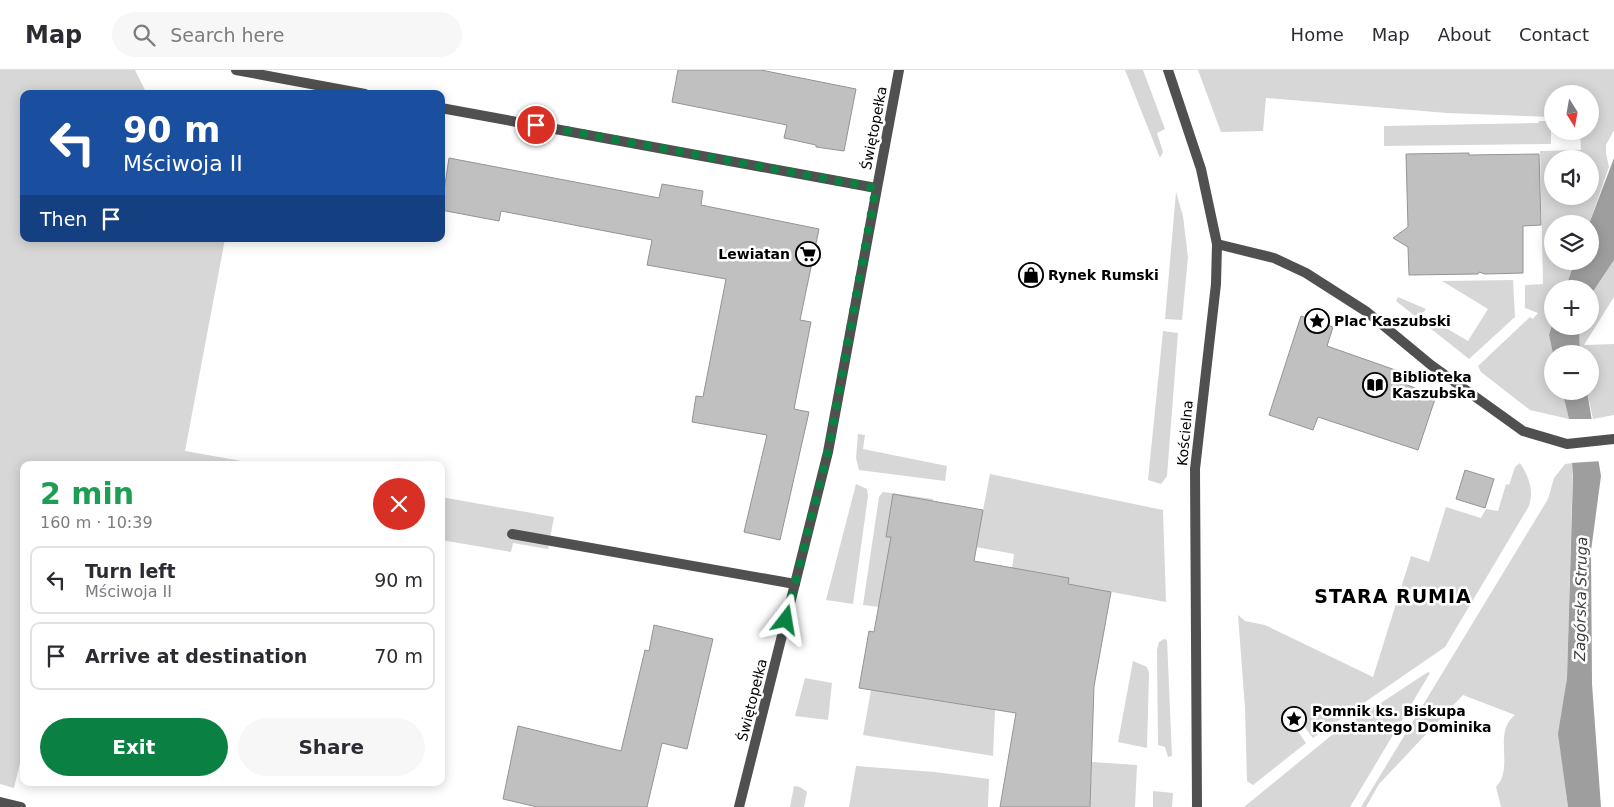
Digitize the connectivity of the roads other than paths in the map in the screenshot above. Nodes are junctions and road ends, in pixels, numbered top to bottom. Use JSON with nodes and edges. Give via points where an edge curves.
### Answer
{"nodes":[{"id":1,"x":236,"y":70,"type":"edge"},
{"id":2,"x":899,"y":70,"type":"edge"},
{"id":3,"x":1168,"y":70,"type":"edge"},
{"id":4,"x":344,"y":90,"type":"edge"},
{"id":5,"x":445,"y":109,"type":"edge"},
{"id":6,"x":876,"y":188,"type":"junction"},
{"id":7,"x":1217,"y":244,"type":"junction"},
{"id":8,"x":1614,"y":439,"type":"edge"},
{"id":9,"x":512,"y":534,"type":"dead end"},
{"id":10,"x":795,"y":584,"type":"junction"},
{"id":11,"x":0,"y":802,"type":"edge"},
{"id":12,"x":21,"y":807,"type":"edge"},
{"id":13,"x":739,"y":807,"type":"edge"},
{"id":14,"x":1197,"y":807,"type":"edge"}],
"edges":[{"from":1,"to":4,"type":"street"},
{"from":2,"to":6,"type":"street","name":"Świętopełka"},
{"from":3,"to":7,"type":"street","name":"Kościelna","via":[[1201,169]]},
{"from":5,"to":6,"type":"street"},
{"from":6,"to":10,"type":"street","name":"Świętopełka","via":[[828,452]]},
{"from":7,"to":8,"type":"street","via":[[1274,258],[1306,273],[1367,312],[1431,365],[1523,431],[1567,444]]},
{"from":7,"to":14,"type":"street","name":"Kościelna","via":[[1216,284],[1195,469]]},
{"from":9,"to":10,"type":"street"},
{"from":10,"to":13,"type":"street","name":"Świętopełka"},
{"from":11,"to":12,"type":"street"}]}
